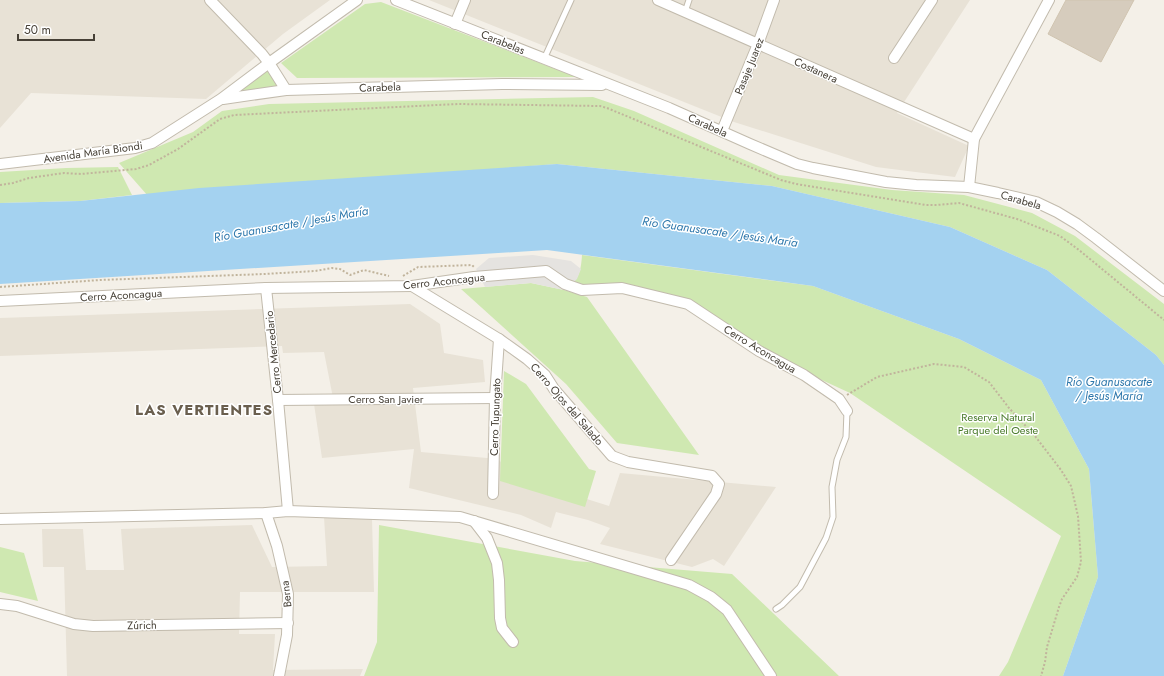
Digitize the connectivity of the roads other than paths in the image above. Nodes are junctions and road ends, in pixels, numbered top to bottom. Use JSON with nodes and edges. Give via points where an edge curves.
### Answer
{"nodes":[{"id":1,"x":212,"y":0,"type":"edge"},
{"id":2,"x":357,"y":0,"type":"edge"},
{"id":3,"x":396,"y":0,"type":"edge"},
{"id":4,"x":465,"y":0,"type":"edge"},
{"id":5,"x":571,"y":0,"type":"edge"},
{"id":6,"x":658,"y":0,"type":"edge"},
{"id":7,"x":689,"y":0,"type":"edge"},
{"id":8,"x":774,"y":0,"type":"edge"},
{"id":9,"x":932,"y":0,"type":"edge"},
{"id":10,"x":1048,"y":0,"type":"edge"},
{"id":11,"x":685,"y":12,"type":"junction"},
{"id":12,"x":455,"y":24,"type":"junction"},
{"id":13,"x":758,"y":44,"type":"junction"},
{"id":14,"x":894,"y":58,"type":"dead end"},
{"id":15,"x":544,"y":59,"type":"junction"},
{"id":16,"x":269,"y":62,"type":"junction"},
{"id":17,"x":610,"y":85,"type":"junction"},
{"id":18,"x":286,"y":90,"type":"junction"},
{"id":19,"x":221,"y":99,"type":"junction"},
{"id":20,"x":722,"y":131,"type":"junction"},
{"id":21,"x":974,"y":139,"type":"junction"},
{"id":22,"x":0,"y":164,"type":"edge"},
{"id":23,"x":969,"y":187,"type":"junction"},
{"id":24,"x":412,"y":286,"type":"junction"},
{"id":25,"x":266,"y":288,"type":"junction"},
{"id":26,"x":1164,"y":291,"type":"edge"},
{"id":27,"x":0,"y":301,"type":"edge"},
{"id":28,"x":499,"y":339,"type":"junction"},
{"id":29,"x":495,"y":398,"type":"junction"},
{"id":30,"x":278,"y":400,"type":"junction"},
{"id":31,"x":847,"y":411,"type":"joint"},
{"id":32,"x":494,"y":494,"type":"dead end"},
{"id":33,"x":288,"y":511,"type":"junction"},
{"id":34,"x":266,"y":513,"type":"junction"},
{"id":35,"x":0,"y":519,"type":"edge"},
{"id":36,"x":474,"y":521,"type":"junction"},
{"id":37,"x":671,"y":560,"type":"dead end"},
{"id":38,"x":0,"y":604,"type":"edge"},
{"id":39,"x":776,"y":609,"type":"dead end"},
{"id":40,"x":288,"y":623,"type":"junction"},
{"id":41,"x":513,"y":642,"type":"dead end"},
{"id":42,"x":280,"y":676,"type":"edge"},
{"id":43,"x":771,"y":676,"type":"edge"}],
"edges":[{"from":1,"to":16,"type":"street"},
{"from":2,"to":16,"type":"street"},
{"from":3,"to":12,"type":"street","name":"Carabelas"},
{"from":4,"to":12,"type":"street"},
{"from":5,"to":15,"type":"lane"},
{"from":6,"to":11,"type":"street","name":"Costanera"},
{"from":7,"to":11,"type":"lane"},
{"from":8,"to":13,"type":"street","name":"Pasaje Juarez"},
{"from":9,"to":14,"type":"street"},
{"from":10,"to":21,"type":"street"},
{"from":11,"to":13,"type":"street","name":"Costanera"},
{"from":12,"to":15,"type":"street","name":"Carabelas"},
{"from":13,"to":20,"type":"street","name":"Pasaje Juarez"},
{"from":13,"to":21,"type":"street","name":"Costanera"},
{"from":15,"to":17,"type":"street","name":"Carabelas"},
{"from":16,"to":18,"type":"street"},
{"from":16,"to":19,"type":"street"},
{"from":17,"to":18,"type":"street","name":"Carabela","via":[[502,84]]},
{"from":17,"to":20,"type":"street","name":"Carabela"},
{"from":18,"to":19,"type":"street","name":"Carabela"},
{"from":19,"to":22,"type":"street","name":"Avenida María Biondi","via":[[144,146]]},
{"from":20,"to":23,"type":"street","name":"Carabela","via":[[782,158],[814,168],[886,182]]},
{"from":21,"to":23,"type":"street"},
{"from":23,"to":26,"type":"street","name":"Carabela","via":[[1036,202],[1057,212],[1096,238]]},
{"from":24,"to":25,"type":"street","name":"Cerro Aconcagua"},
{"from":24,"to":28,"type":"street","name":"Cerro Ojos del Salado"},
{"from":24,"to":31,"type":"street","name":"Cerro Aconcagua","via":[[474,277],[546,271],[565,284],[582,290],[622,288],[688,304],[759,351],[804,375],[839,399]]},
{"from":25,"to":27,"type":"street","name":"Cerro Aconcagua"},
{"from":25,"to":30,"type":"street","name":"Cerro Mercedario"},
{"from":28,"to":29,"type":"street","name":"Cerro Tupungato"},
{"from":28,"to":37,"type":"street","name":"Cerro Ojos del Salado","via":[[545,376],[612,456],[628,462],[712,476],[718,484],[716,494]]},
{"from":29,"to":30,"type":"street","name":"Cerro San Javier"},
{"from":29,"to":32,"type":"street","name":"Cerro Tupungato"},
{"from":30,"to":33,"type":"street","name":"Cerro Mercedario"},
{"from":31,"to":39,"type":"lane","via":[[846,437],[837,460],[832,487],[834,517],[800,587]]},
{"from":33,"to":34,"type":"street"},
{"from":33,"to":36,"type":"street","via":[[460,517]]},
{"from":34,"to":35,"type":"street"},
{"from":34,"to":40,"type":"street","name":"Berna","via":[[288,594]]},
{"from":36,"to":41,"type":"street","via":[[487,538],[497,563],[502,628]]},
{"from":36,"to":43,"type":"street","via":[[689,585],[711,597],[727,610]]},
{"from":38,"to":40,"type":"street","name":"Zúrich","via":[[17,606],[74,624],[93,626]]},
{"from":40,"to":42,"type":"street","name":"Berna"}]}
